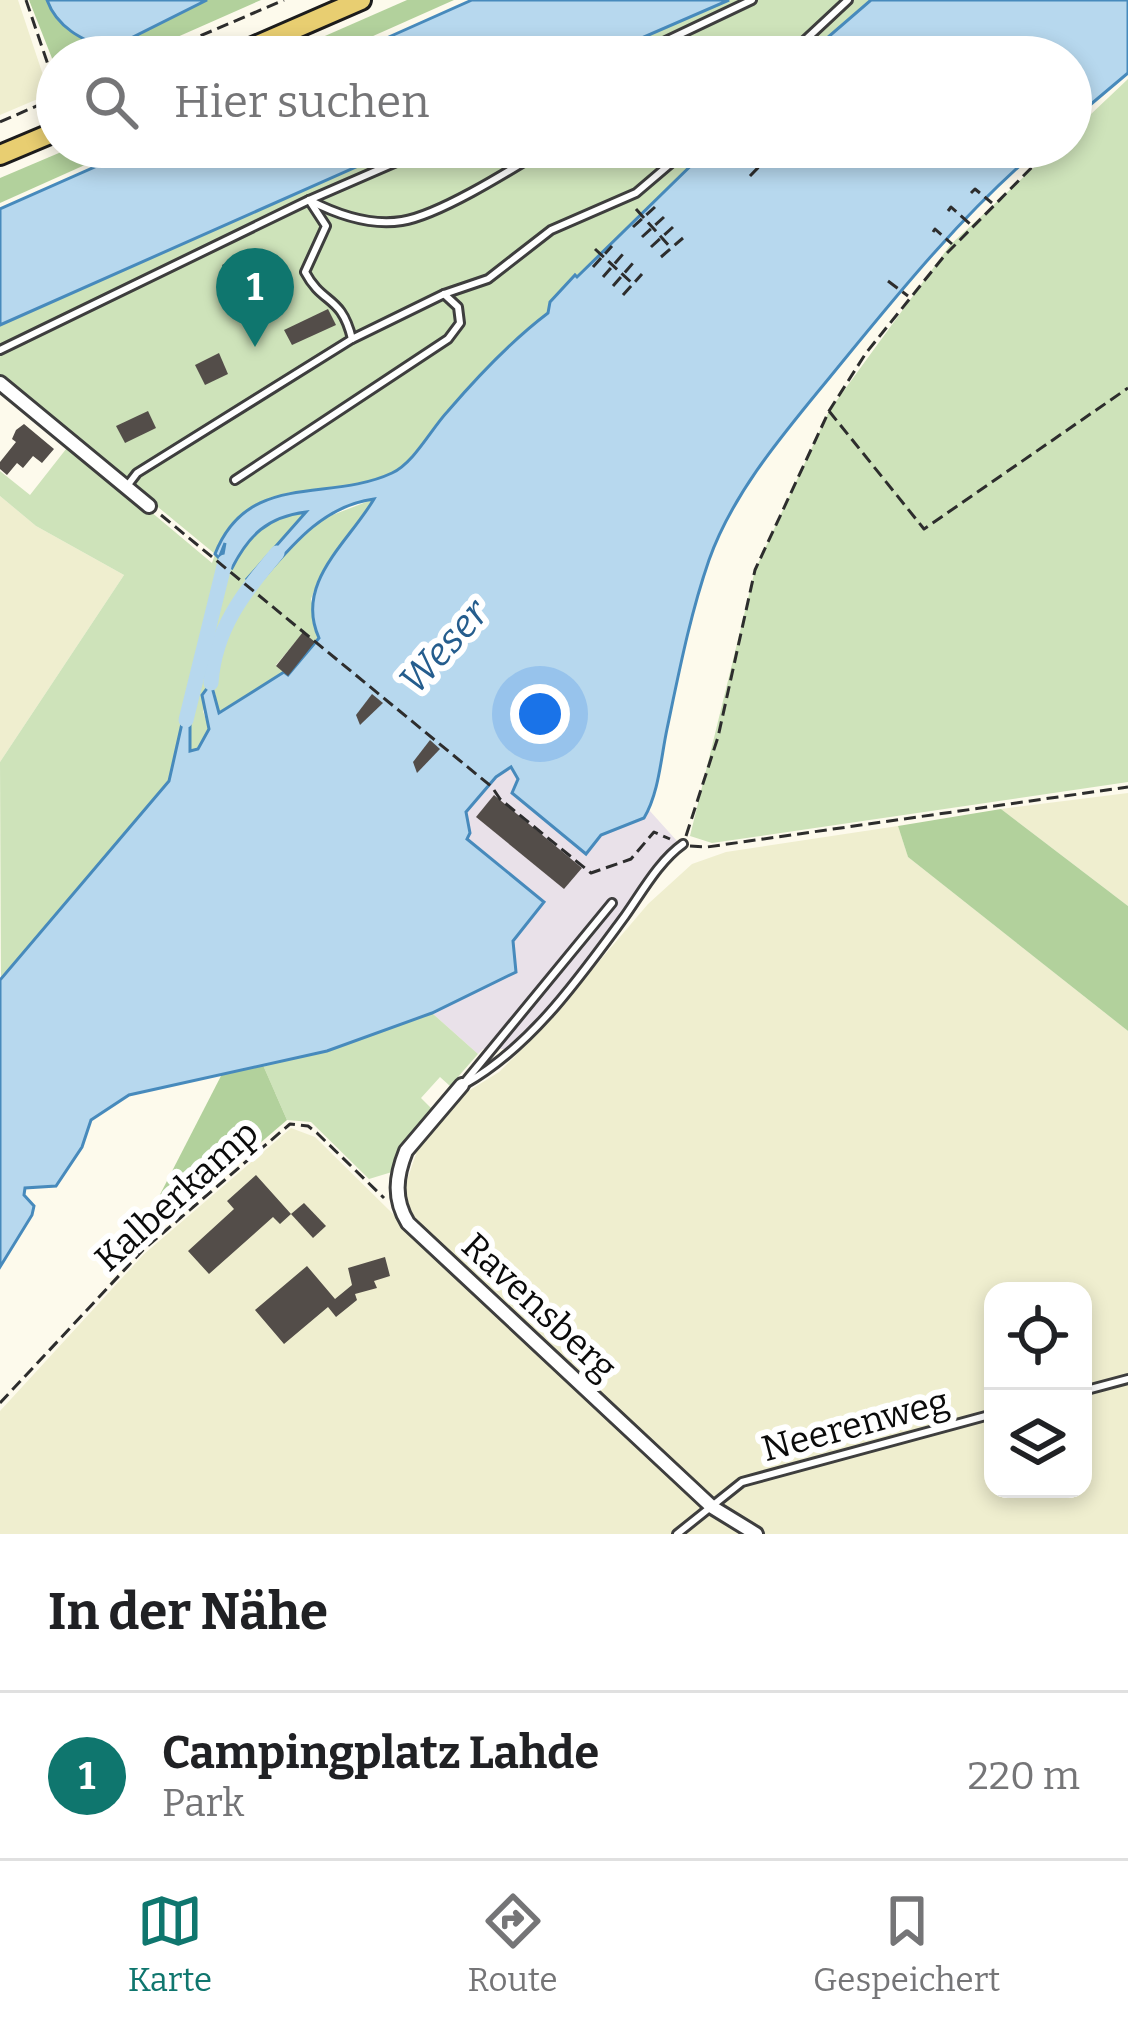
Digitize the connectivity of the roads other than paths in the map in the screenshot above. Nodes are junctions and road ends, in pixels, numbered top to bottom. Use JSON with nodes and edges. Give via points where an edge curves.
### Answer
{"nodes":[{"id":1,"x":361,"y":0,"type":"edge"},
{"id":2,"x":752,"y":0,"type":"edge"},
{"id":3,"x":848,"y":0,"type":"edge"},
{"id":4,"x":278,"y":36,"type":"edge"},
{"id":5,"x":676,"y":36,"type":"edge"},
{"id":6,"x":809,"y":36,"type":"edge"},
{"id":7,"x":36,"y":140,"type":"edge"},
{"id":8,"x":0,"y":155,"type":"edge"},
{"id":9,"x":382,"y":168,"type":"edge"},
{"id":10,"x":509,"y":168,"type":"edge"},
{"id":11,"x":665,"y":168,"type":"edge"},
{"id":12,"x":309,"y":200,"type":"junction"},
{"id":13,"x":444,"y":293,"type":"junction"},
{"id":14,"x":352,"y":339,"type":"junction"},
{"id":15,"x":0,"y":350,"type":"edge"},
{"id":16,"x":0,"y":382,"type":"edge"},
{"id":17,"x":235,"y":480,"type":"dead end"},
{"id":18,"x":127,"y":487,"type":"junction"},
{"id":19,"x":149,"y":506,"type":"road end"},
{"id":20,"x":683,"y":844,"type":"road end"},
{"id":21,"x":612,"y":903,"type":"dead end"},
{"id":22,"x":462,"y":1085,"type":"junction"},
{"id":23,"x":1128,"y":1378,"type":"edge"},
{"id":24,"x":1092,"y":1388,"type":"edge"},
{"id":25,"x":984,"y":1416,"type":"edge"},
{"id":26,"x":712,"y":1507,"type":"junction"},
{"id":27,"x":677,"y":1534,"type":"edge"},
{"id":28,"x":756,"y":1534,"type":"edge"}],
"edges":[{"from":1,"to":4,"type":"main road"},
{"from":2,"to":5,"type":"lane"},
{"from":3,"to":6,"type":"lane"},
{"from":7,"to":8,"type":"main road"},
{"from":9,"to":12,"type":"lane"},
{"from":10,"to":12,"type":"lane","via":[[401,221],[340,215]]},
{"from":11,"to":13,"type":"lane","via":[[636,193],[551,230],[488,279]]},
{"from":12,"to":14,"type":"lane","via":[[326,226],[305,272],[315,290],[336,301]]},
{"from":12,"to":15,"type":"lane"},
{"from":13,"to":14,"type":"lane"},
{"from":13,"to":17,"type":"lane","via":[[460,323],[448,339]]},
{"from":14,"to":18,"type":"lane","via":[[137,473]]},
{"from":16,"to":18,"type":"street"},
{"from":18,"to":19,"type":"street"},
{"from":20,"to":22,"type":"lane","via":[[544,1017],[501,1061]]},
{"from":21,"to":22,"type":"lane"},
{"from":22,"to":26,"type":"street","name":"Ravensberg","via":[[406,1151],[397,1178],[408,1223]]},
{"from":23,"to":24,"type":"lane"},
{"from":25,"to":26,"type":"lane","name":"Neerenweg","via":[[742,1483]]},
{"from":26,"to":27,"type":"lane","name":"Neerenweg"},
{"from":26,"to":28,"type":"street","name":"Ravensberg"}]}
